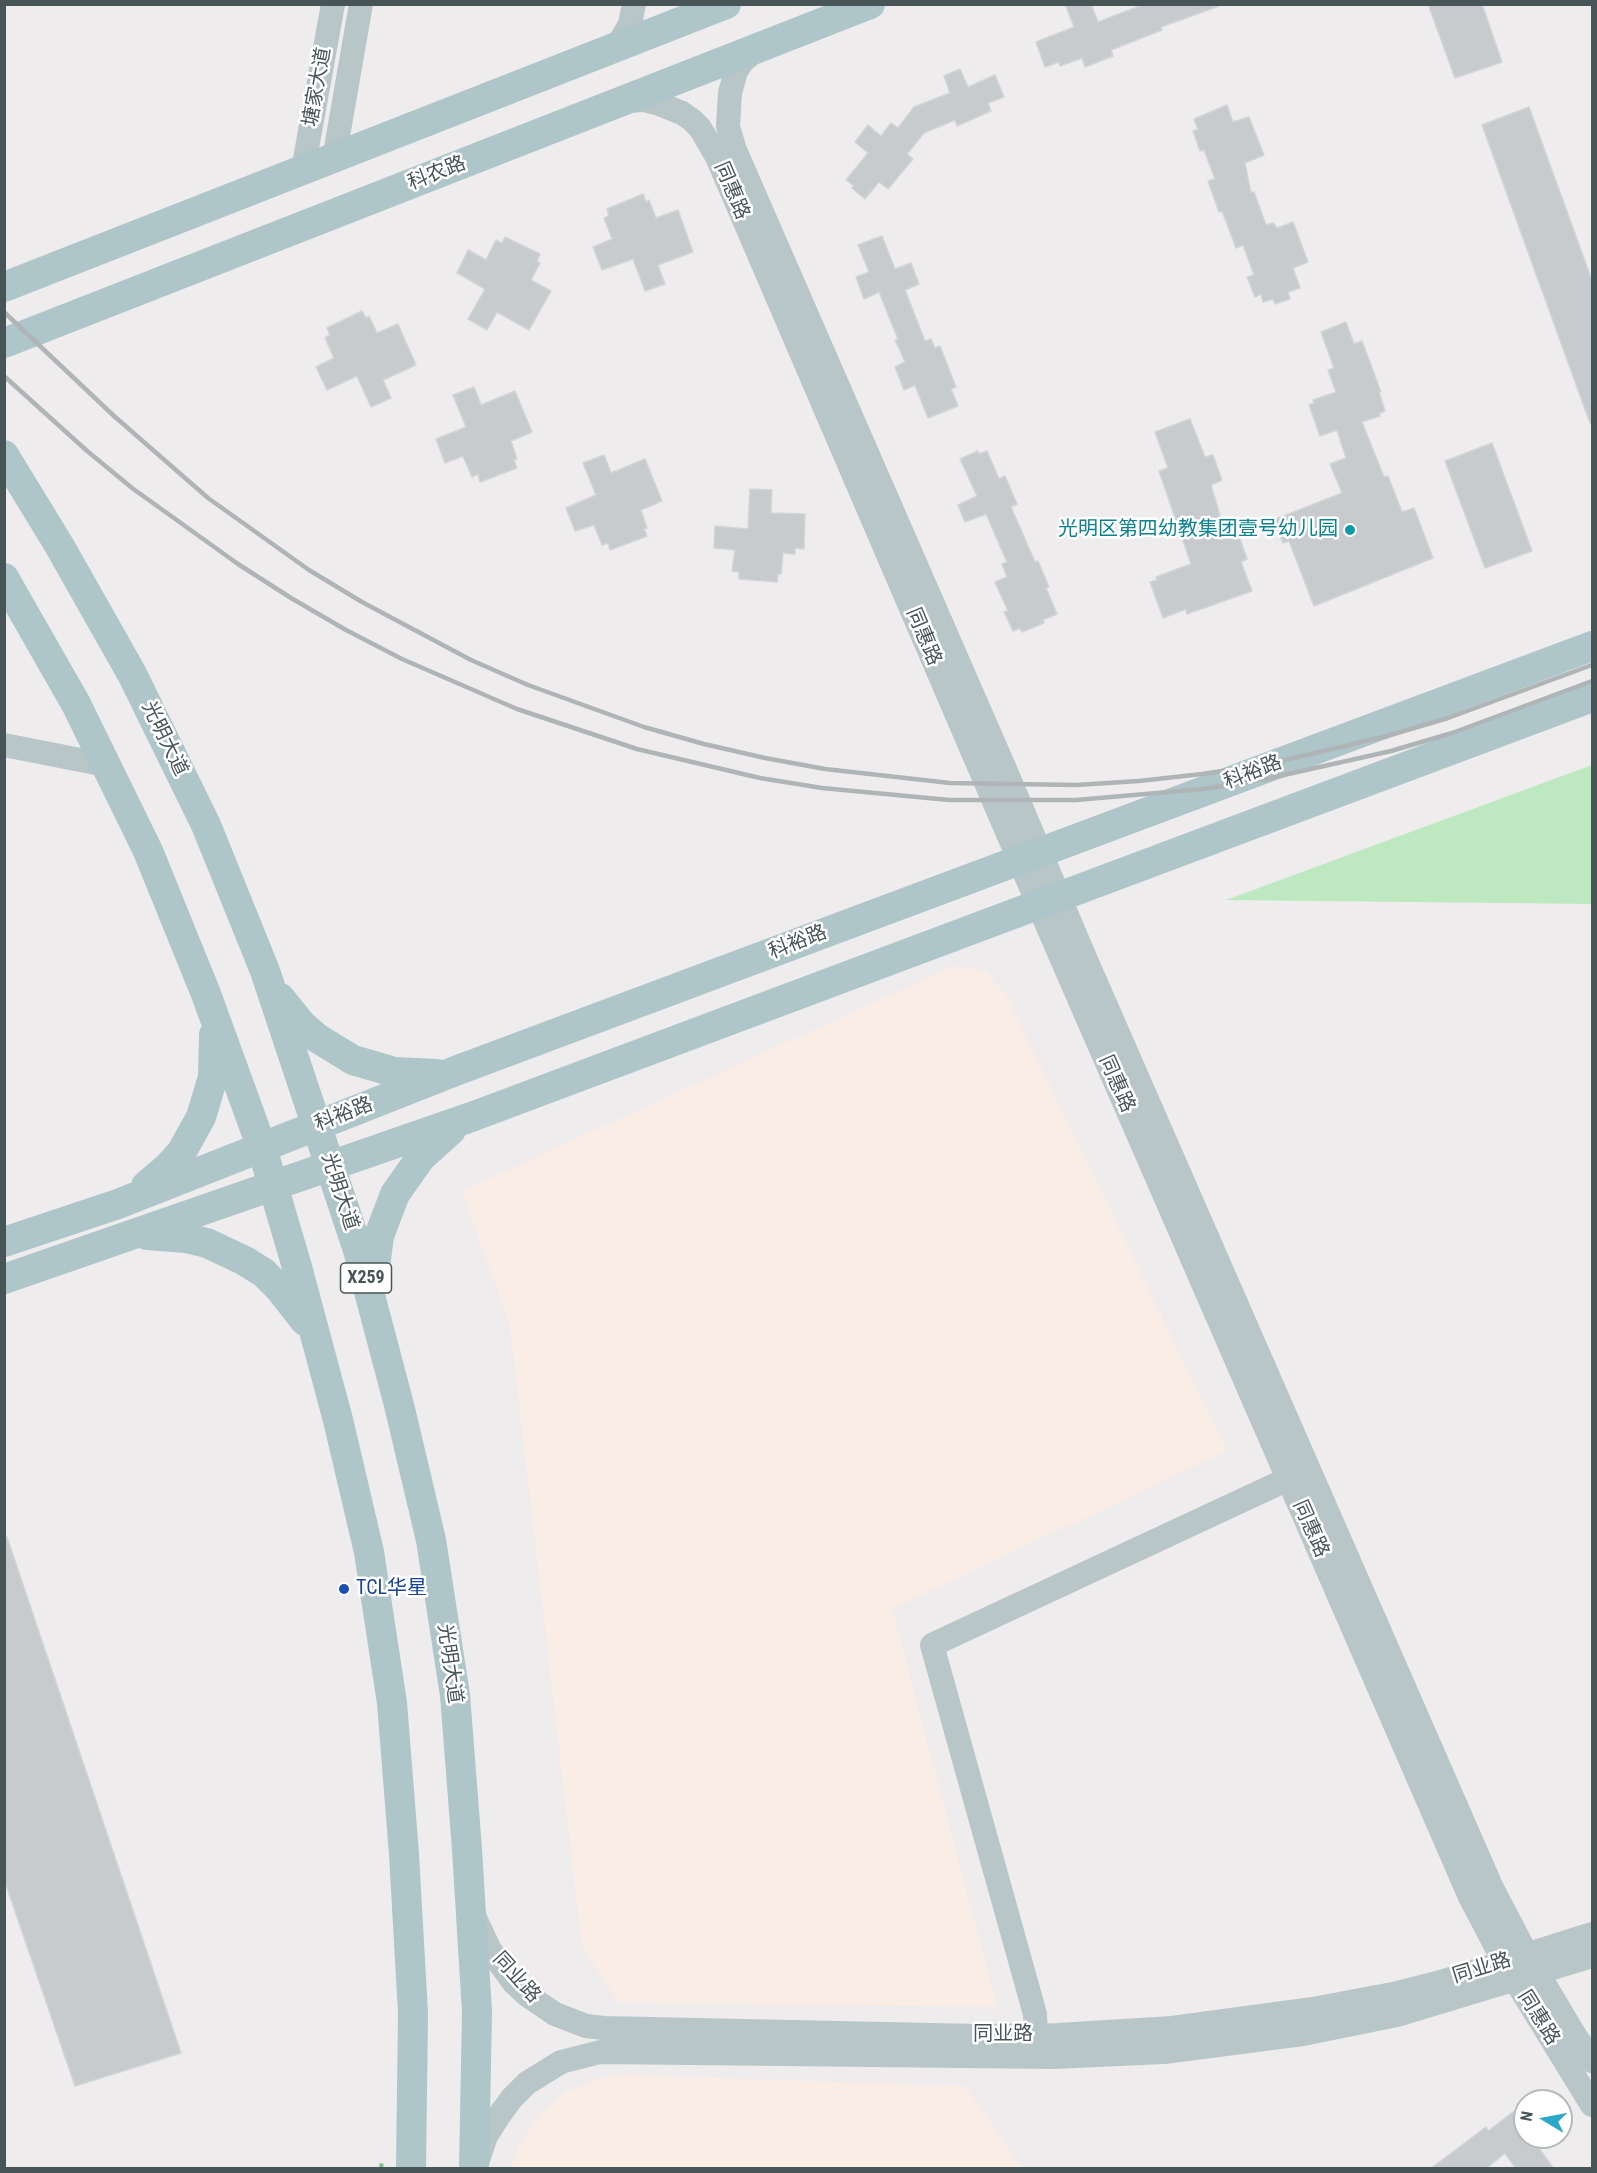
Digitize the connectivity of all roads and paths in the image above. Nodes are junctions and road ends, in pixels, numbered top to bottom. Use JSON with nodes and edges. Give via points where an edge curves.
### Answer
{"nodes":[{"id":1,"x":333,"y":4,"type":"edge"},
{"id":2,"x":361,"y":4,"type":"edge"},
{"id":3,"x":634,"y":4,"type":"edge"},
{"id":4,"x":726,"y":4,"type":"edge"},
{"id":5,"x":870,"y":4,"type":"edge"},
{"id":6,"x":617,"y":47,"type":"junction"},
{"id":7,"x":757,"y":49,"type":"junction"},
{"id":8,"x":622,"y":102,"type":"junction"},
{"id":9,"x":333,"y":159,"type":"junction"},
{"id":10,"x":303,"y":170,"type":"junction"},
{"id":11,"x":4,"y":287,"type":"edge"},
{"id":12,"x":4,"y":343,"type":"edge"},
{"id":13,"x":4,"y":455,"type":"edge"},
{"id":14,"x":4,"y":578,"type":"edge"},
{"id":15,"x":1593,"y":646,"type":"edge"},
{"id":16,"x":1593,"y":697,"type":"edge"},
{"id":17,"x":4,"y":745,"type":"edge"},
{"id":18,"x":106,"y":765,"type":"junction"},
{"id":19,"x":1030,"y":856,"type":"junction"},
{"id":20,"x":1049,"y":901,"type":"junction"},
{"id":21,"x":265,"y":972,"type":"junction"},
{"id":22,"x":206,"y":994,"type":"junction"},
{"id":23,"x":458,"y":1071,"type":"junction"},
{"id":24,"x":474,"y":1116,"type":"junction"},
{"id":25,"x":317,"y":1126,"type":"junction"},
{"id":26,"x":262,"y":1148,"type":"junction"},
{"id":27,"x":330,"y":1166,"type":"junction"},
{"id":28,"x":273,"y":1186,"type":"junction"},
{"id":29,"x":118,"y":1204,"type":"junction"},
{"id":30,"x":124,"y":1238,"type":"junction"},
{"id":31,"x":4,"y":1242,"type":"edge"},
{"id":32,"x":4,"y":1279,"type":"edge"},
{"id":33,"x":378,"y":1325,"type":"junction"},
{"id":34,"x":318,"y":1345,"type":"junction"},
{"id":35,"x":1298,"y":1474,"type":"junction"},
{"id":36,"x":470,"y":1895,"type":"junction"},
{"id":37,"x":1593,"y":1934,"type":"edge"},
{"id":38,"x":1593,"y":1956,"type":"edge"},
{"id":39,"x":1521,"y":1968,"type":"junction"},
{"id":40,"x":1036,"y":2036,"type":"junction"},
{"id":41,"x":1593,"y":2061,"type":"edge"},
{"id":42,"x":1593,"y":2105,"type":"edge"},
{"id":43,"x":382,"y":2161,"type":"dead end"},
{"id":44,"x":381,"y":2169,"type":"edge"},
{"id":45,"x":411,"y":2169,"type":"edge"},
{"id":46,"x":475,"y":2169,"type":"edge"}],
"edges":[{"from":1,"to":10,"type":"street","name":"塘家大道"},
{"from":2,"to":9,"type":"street","name":"塘家大道"},
{"from":3,"to":6,"type":"street","via":[[630,24]]},
{"from":4,"to":6,"type":"main road"},
{"from":5,"to":7,"type":"main road","name":"科农路"},
{"from":6,"to":9,"type":"main road"},
{"from":7,"to":8,"type":"main road","name":"科农路"},
{"from":7,"to":19,"type":"street","name":"同惠路","via":[[742,62],[733,81],[728,116],[731,138]]},
{"from":8,"to":12,"type":"main road","name":"科农路"},
{"from":8,"to":19,"type":"street","name":"同惠路","via":[[644,100],[672,108],[692,120],[709,141]]},
{"from":9,"to":10,"type":"main road"},
{"from":10,"to":11,"type":"main road"},
{"from":13,"to":21,"type":"main road","name":"光明大道","number":"X259","via":[[132,674],[206,825]]},
{"from":14,"to":18,"type":"main road"},
{"from":15,"to":19,"type":"main road","name":"科裕路"},
{"from":16,"to":20,"type":"main road"},
{"from":17,"to":18,"type":"street"},
{"from":18,"to":22,"type":"main road","via":[[148,851]]},
{"from":19,"to":20,"type":"street","name":"同惠路"},
{"from":19,"to":23,"type":"main road","name":"科裕路"},
{"from":20,"to":24,"type":"main road"},
{"from":20,"to":35,"type":"street","name":"同惠路"},
{"from":21,"to":23,"type":"main road","via":[[301,1024],[353,1060],[405,1073]]},
{"from":21,"to":25,"type":"main road","name":"光明大道","number":"X259"},
{"from":22,"to":26,"type":"main road"},
{"from":22,"to":29,"type":"main road","via":[[215,1056],[201,1117],[181,1153],[167,1168]]},
{"from":23,"to":25,"type":"main road","name":"科裕路"},
{"from":24,"to":27,"type":"main road"},
{"from":24,"to":33,"type":"main road","via":[[437,1141],[395,1194],[375,1258],[373,1281]]},
{"from":25,"to":26,"type":"main road","name":"科裕路"},
{"from":25,"to":27,"type":"main road","name":"光明大道","number":"X259"},
{"from":26,"to":28,"type":"main road"},
{"from":26,"to":29,"type":"main road","name":"科裕路"},
{"from":27,"to":28,"type":"main road"},
{"from":27,"to":33,"type":"main road","name":"光明大道","number":"X259"},
{"from":28,"to":30,"type":"main road"},
{"from":28,"to":34,"type":"main road"},
{"from":29,"to":31,"type":"main road","name":"科裕路"},
{"from":30,"to":32,"type":"main road"},
{"from":30,"to":34,"type":"main road","via":[[186,1238],[245,1261],[264,1273],[295,1306]]},
{"from":33,"to":36,"type":"main road","name":"光明大道","number":"X259","via":[[431,1540],[454,1695]]},
{"from":34,"to":45,"type":"main road","via":[[369,1552],[392,1703],[413,2013]]},
{"from":35,"to":39,"type":"street","name":"同惠路","via":[[1487,1878]]},
{"from":35,"to":40,"type":"street","via":[[932,1645],[1035,2014]]},
{"from":36,"to":40,"type":"street","name":"同业路","via":[[482,1936],[514,1983],[541,2006],[586,2026]]},
{"from":36,"to":46,"type":"main road","name":"光明大道","number":"X259","via":[[477,2012]]},
{"from":37,"to":39,"type":"street","name":"同业路"},
{"from":38,"to":39,"type":"street","name":"同业路"},
{"from":39,"to":40,"type":"street","name":"同业路","via":[[1313,2009],[1172,2028]]},
{"from":39,"to":41,"type":"street","name":"同惠路"},
{"from":39,"to":42,"type":"street","name":"同惠路"},
{"from":39,"to":46,"type":"street","name":"同业路","via":[[1446,2002],[1351,2025],[1164,2052],[1053,2057],[600,2052],[561,2062],[527,2083],[486,2136]]},
{"from":43,"to":44,"type":"path"}]}
